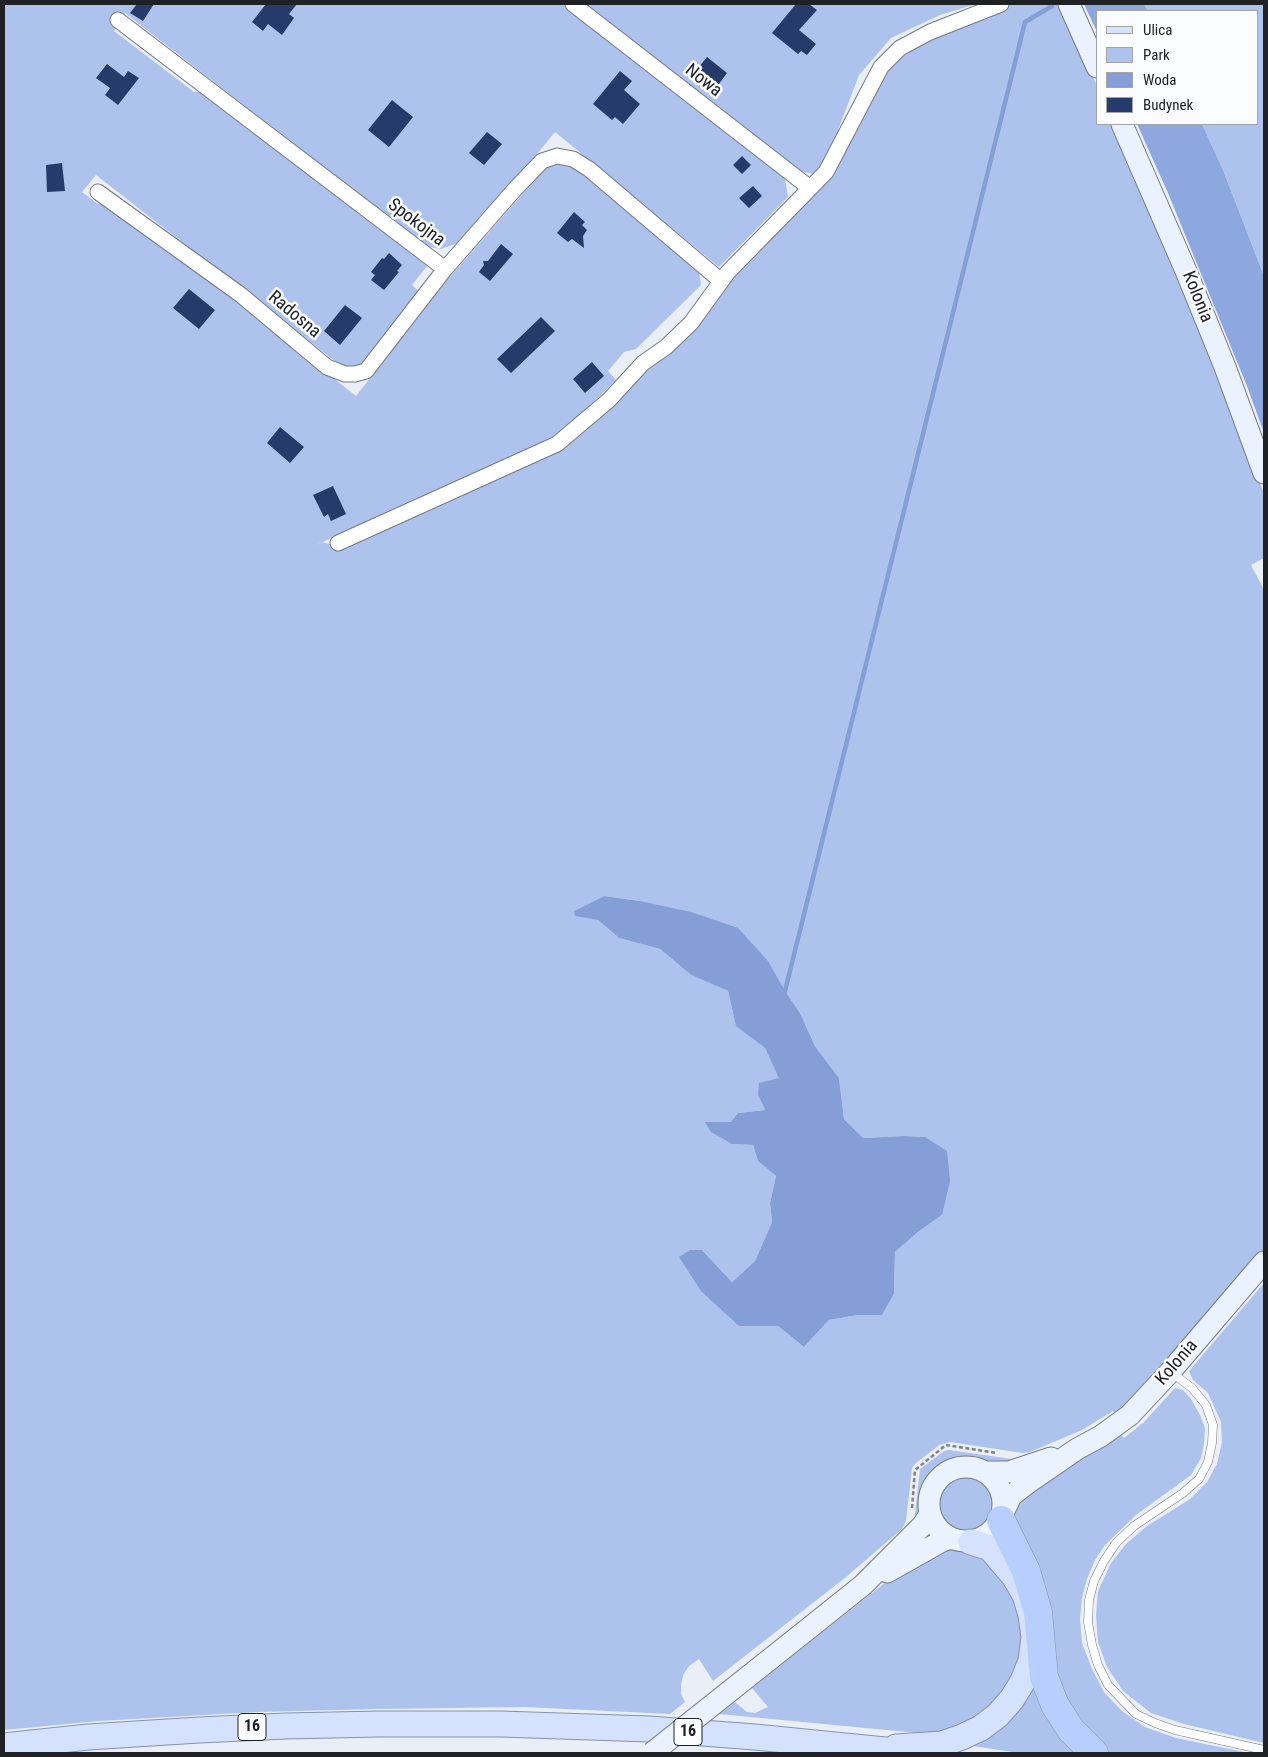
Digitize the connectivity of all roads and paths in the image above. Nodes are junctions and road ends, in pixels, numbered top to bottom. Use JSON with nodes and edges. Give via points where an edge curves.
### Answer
{"nodes":[{"id":1,"x":573,"y":4,"type":"edge"},
{"id":2,"x":1001,"y":4,"type":"edge"},
{"id":3,"x":1069,"y":4,"type":"edge"},
{"id":4,"x":118,"y":20,"type":"dead end"},
{"id":5,"x":1096,"y":65,"type":"edge"},
{"id":6,"x":1122,"y":125,"type":"edge"},
{"id":7,"x":810,"y":188,"type":"junction"},
{"id":8,"x":98,"y":192,"type":"dead end"},
{"id":9,"x":445,"y":268,"type":"junction"},
{"id":10,"x":721,"y":281,"type":"junction"},
{"id":11,"x":1264,"y":473,"type":"edge"},
{"id":12,"x":338,"y":543,"type":"dead end"},
{"id":13,"x":1264,"y":1262,"type":"edge"},
{"id":14,"x":1170,"y":1372,"type":"junction"},
{"id":15,"x":1077,"y":1449,"type":"junction"},
{"id":16,"x":1000,"y":1453,"type":"dead end"},
{"id":17,"x":986,"y":1472,"type":"junction"},
{"id":18,"x":920,"y":1515,"type":"junction"},
{"id":19,"x":1002,"y":1516,"type":"junction"},
{"id":20,"x":961,"y":1540,"type":"junction"},
{"id":21,"x":863,"y":1585,"type":"junction"},
{"id":22,"x":4,"y":1746,"type":"edge"},
{"id":23,"x":875,"y":1748,"type":"junction"},
{"id":24,"x":1264,"y":1750,"type":"edge"},
{"id":25,"x":652,"y":1753,"type":"edge"},
{"id":26,"x":915,"y":1753,"type":"edge"},
{"id":27,"x":1094,"y":1753,"type":"edge"}],
"edges":[{"from":1,"to":7,"type":"street","name":"Nowa"},
{"from":2,"to":7,"type":"street","via":[[930,32],[900,48],[881,67],[826,172]]},
{"from":3,"to":5,"type":"street"},
{"from":4,"to":9,"type":"street","name":"Spokojna"},
{"from":6,"to":11,"type":"street","name":"Kolonia","via":[[1225,367]]},
{"from":7,"to":10,"type":"street"},
{"from":8,"to":9,"type":"street","name":"Radosna","via":[[241,295],[327,367],[345,374],[366,371]]},
{"from":9,"to":10,"type":"street","name":"Spokojna","via":[[542,161],[557,156],[573,159],[589,169]]},
{"from":10,"to":12,"type":"street","via":[[691,323],[557,444]]},
{"from":13,"to":14,"type":"street","name":"Kolonia"},
{"from":14,"to":15,"type":"street","name":"Kolonia","via":[[1130,1415]]},
{"from":14,"to":24,"type":"lane","via":[[1192,1388],[1206,1406],[1213,1425],[1208,1462],[1198,1479],[1134,1526],[1104,1560],[1089,1600],[1092,1645],[1108,1684],[1136,1714],[1175,1730]]},
{"from":15,"to":17,"type":"street","name":"Kolonia","via":[[1009,1472]]},
{"from":15,"to":19,"type":"street","name":"Kolonia","via":[[1010,1496]]},
{"from":16,"to":18,"type":"path","via":[[946,1445],[915,1470]]},
{"from":17,"to":18,"type":"street","via":[[961,1467],[949,1471],[939,1478]]},
{"from":17,"to":19,"type":"street","via":[[1002,1493]]},
{"from":18,"to":20,"type":"street","via":[[941,1532]]},
{"from":18,"to":21,"type":"street","via":[[923,1525]]},
{"from":19,"to":20,"type":"street","via":[[988,1535]]},
{"from":19,"to":27,"type":"highway","via":[[1026,1571],[1038,1612],[1044,1677],[1055,1705],[1071,1730]]},
{"from":20,"to":21,"type":"street","via":[[942,1541]]},
{"from":20,"to":23,"type":"main road","via":[[990,1548],[1014,1576],[1024,1596],[1034,1637],[1024,1681],[998,1715],[962,1738],[930,1746]]},
{"from":21,"to":25,"type":"street","bridge":true},
{"from":22,"to":23,"type":"main road","number":"16","via":[[199,1730],[501,1724],[648,1729]]},
{"from":23,"to":26,"type":"main road","number":"16"}]}
